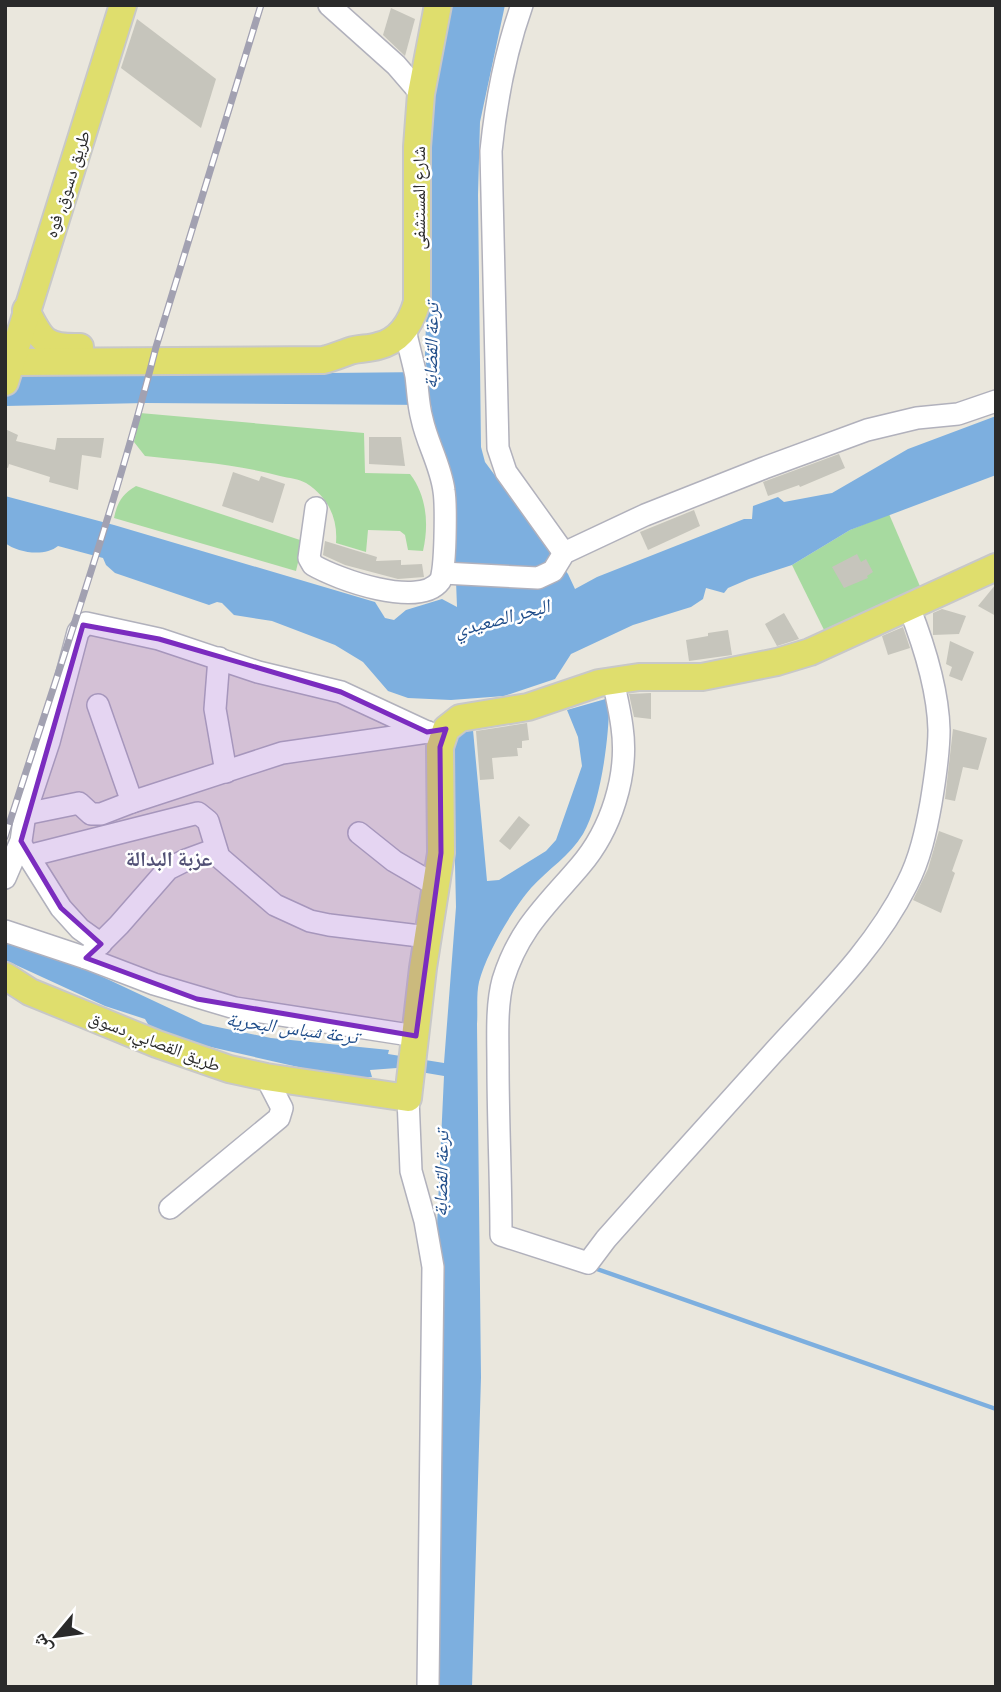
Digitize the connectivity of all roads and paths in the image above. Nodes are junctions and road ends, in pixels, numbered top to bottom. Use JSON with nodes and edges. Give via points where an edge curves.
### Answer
{"nodes":[{"id":1,"x":123,"y":5,"type":"edge"},
{"id":2,"x":329,"y":5,"type":"edge"},
{"id":3,"x":438,"y":5,"type":"edge"},
{"id":4,"x":522,"y":5,"type":"edge"},
{"id":5,"x":421,"y":94,"type":"junction"},
{"id":6,"x":26,"y":310,"type":"junction"},
{"id":7,"x":405,"y":329,"type":"junction"},
{"id":8,"x":84,"y":353,"type":"junction"},
{"id":9,"x":7,"y":368,"type":"edge"},
{"id":10,"x":996,"y":401,"type":"edge"},
{"id":11,"x":316,"y":508,"type":"dead end"},
{"id":12,"x":564,"y":553,"type":"junction"},
{"id":13,"x":996,"y":566,"type":"edge"},
{"id":14,"x":443,"y":573,"type":"junction"},
{"id":15,"x":909,"y":607,"type":"junction"},
{"id":16,"x":219,"y":658,"type":"junction"},
{"id":17,"x":606,"y":681,"type":"junction"},
{"id":18,"x":98,"y":705,"type":"dead end"},
{"id":19,"x":455,"y":723,"type":"junction"},
{"id":20,"x":226,"y":772,"type":"junction"},
{"id":21,"x":132,"y":802,"type":"junction"},
{"id":22,"x":25,"y":814,"type":"junction"},
{"id":23,"x":359,"y":833,"type":"dead end"},
{"id":24,"x":24,"y":848,"type":"junction"},
{"id":25,"x":216,"y":849,"type":"junction"},
{"id":26,"x":5,"y":878,"type":"edge"},
{"id":27,"x":437,"y":886,"type":"junction"},
{"id":28,"x":5,"y":931,"type":"edge"},
{"id":29,"x":428,"y":937,"type":"junction"},
{"id":30,"x":93,"y":951,"type":"junction"},
{"id":31,"x":5,"y":976,"type":"edge"},
{"id":32,"x":18,"y":991,"type":"edge"},
{"id":33,"x":414,"y":1052,"type":"junction"},
{"id":34,"x":266,"y":1077,"type":"junction"},
{"id":35,"x":408,"y":1098,"type":"junction"},
{"id":36,"x":170,"y":1208,"type":"dead end"},
{"id":37,"x":428,"y":1687,"type":"edge"}],
"edges":[{"from":1,"to":6,"type":"main road","name":"طريق دسوق, فوه"},
{"from":2,"to":5,"type":"street"},
{"from":3,"to":5,"type":"main road","name":"شارع المستشفى"},
{"from":4,"to":12,"type":"street","via":[[502,70],[491,151],[498,448],[506,472]]},
{"from":5,"to":7,"type":"main road","name":"شارع المستشفى","via":[[417,302]]},
{"from":6,"to":8,"type":"main road","via":[[46,343]]},
{"from":6,"to":9,"type":"main road","name":"طريق دسوق, فوه"},
{"from":7,"to":8,"type":"main road","via":[[380,346],[351,351],[314,346]]},
{"from":7,"to":14,"type":"street","via":[[427,439],[444,491]]},
{"from":8,"to":9,"type":"main road"},
{"from":10,"to":12,"type":"street","via":[[958,414],[867,430],[645,515]]},
{"from":11,"to":14,"type":"street","via":[[309,558],[317,568],[404,593],[433,587]]},
{"from":12,"to":14,"type":"street","via":[[553,571],[538,578]]},
{"from":13,"to":15,"type":"main road"},
{"from":15,"to":17,"type":"main road","via":[[777,662],[702,677]]},
{"from":15,"to":17,"type":"street","via":[[924,647],[939,730],[928,822],[908,883],[841,978],[588,1264],[502,1235],[498,1028],[503,982],[514,951],[546,902],[581,865],[612,810],[623,738]]},
{"from":16,"to":19,"type":"street"},
{"from":16,"to":20,"type":"street","via":[[215,709]]},
{"from":16,"to":22,"type":"street","via":[[159,639],[83,625]]},
{"from":17,"to":19,"type":"main road","via":[[528,707]]},
{"from":18,"to":21,"type":"street"},
{"from":19,"to":20,"type":"street","via":[[282,753]]},
{"from":19,"to":27,"type":"main road","via":[[440,747]]},
{"from":20,"to":21,"type":"street"},
{"from":21,"to":22,"type":"street","via":[[101,814],[91,814],[79,803]]},
{"from":22,"to":24,"type":"street"},
{"from":23,"to":27,"type":"street"},
{"from":24,"to":25,"type":"street","via":[[198,813],[208,821]]},
{"from":24,"to":26,"type":"street"},
{"from":24,"to":30,"type":"street"},
{"from":25,"to":29,"type":"street","via":[[229,867],[275,905],[310,921]]},
{"from":25,"to":30,"type":"street","via":[[168,869]]},
{"from":27,"to":29,"type":"main road"},
{"from":28,"to":30,"type":"street"},
{"from":29,"to":33,"type":"main road"},
{"from":30,"to":33,"type":"street","via":[[165,988]]},
{"from":31,"to":32,"type":"main road","name":"طريق القصابي, دسوق"},
{"from":32,"to":34,"type":"main road","name":"طريق القصابي, دسوق","via":[[192,1058]]},
{"from":33,"to":35,"type":"main road"},
{"from":34,"to":35,"type":"main road","name":"طريق القصابي, دسوق"},
{"from":34,"to":36,"type":"street","via":[[282,1108],[279,1118]]},
{"from":35,"to":37,"type":"street","via":[[411,1171],[433,1267]]}]}
